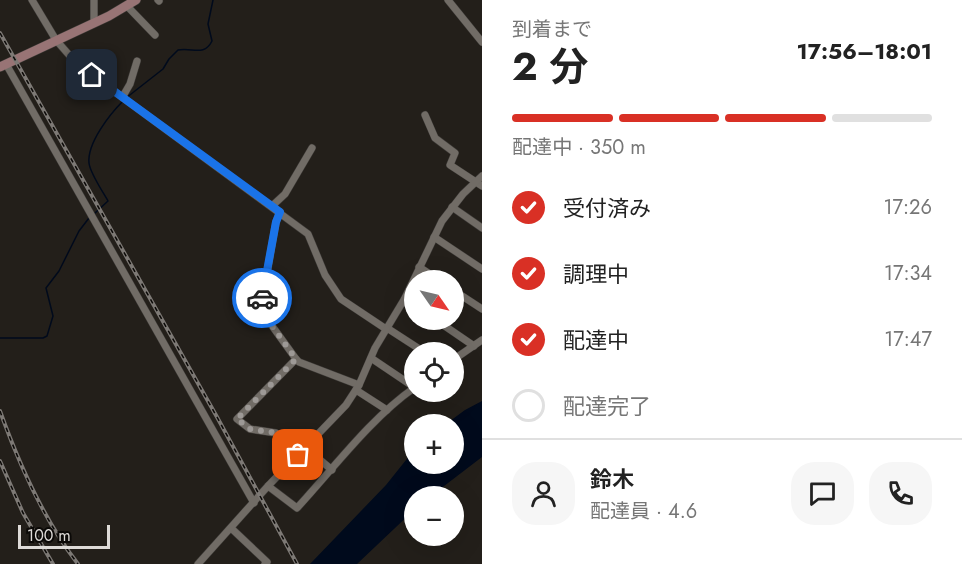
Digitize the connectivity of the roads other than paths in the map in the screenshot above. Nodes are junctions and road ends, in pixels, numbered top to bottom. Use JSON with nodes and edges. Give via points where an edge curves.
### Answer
{"nodes":[{"id":1,"x":32,"y":0,"type":"edge"},
{"id":2,"x":94,"y":0,"type":"edge"},
{"id":3,"x":136,"y":0,"type":"edge"},
{"id":4,"x":448,"y":0,"type":"edge"},
{"id":5,"x":127,"y":6,"type":"junction"},
{"id":6,"x":94,"y":22,"type":"junction"},
{"id":7,"x":154,"y":35,"type":"dead end"},
{"id":8,"x":56,"y":40,"type":"junction"},
{"id":9,"x":482,"y":42,"type":"edge"},
{"id":10,"x":136,"y":60,"type":"dead end"},
{"id":11,"x":3,"y":65,"type":"edge"},
{"id":12,"x":123,"y":96,"type":"junction"},
{"id":13,"x":425,"y":115,"type":"dead end"},
{"id":14,"x":312,"y":148,"type":"dead end"},
{"id":15,"x":482,"y":176,"type":"edge"},
{"id":16,"x":479,"y":184,"type":"edge"},
{"id":17,"x":272,"y":206,"type":"junction"},
{"id":18,"x":452,"y":207,"type":"junction"},
{"id":19,"x":280,"y":212,"type":"junction"},
{"id":20,"x":482,"y":228,"type":"edge"},
{"id":21,"x":434,"y":237,"type":"junction"},
{"id":22,"x":419,"y":267,"type":"junction"},
{"id":23,"x":482,"y":269,"type":"edge"},
{"id":24,"x":418,"y":270,"type":"edge"},
{"id":25,"x":424,"y":270,"type":"edge"},
{"id":26,"x":464,"y":297,"type":"edge"},
{"id":27,"x":404,"y":300,"type":"edge"},
{"id":28,"x":482,"y":309,"type":"edge"},
{"id":29,"x":387,"y":328,"type":"junction"},
{"id":30,"x":451,"y":330,"type":"edge"},
{"id":31,"x":482,"y":340,"type":"edge"},
{"id":32,"x":409,"y":342,"type":"edge"},
{"id":33,"x":474,"y":345,"type":"junction"},
{"id":34,"x":464,"y":352,"type":"edge"},
{"id":35,"x":371,"y":358,"type":"junction"},
{"id":36,"x":296,"y":359,"type":"junction"},
{"id":37,"x":404,"y":380,"type":"edge"},
{"id":38,"x":357,"y":387,"type":"junction"},
{"id":39,"x":404,"y":396,"type":"edge"},
{"id":40,"x":387,"y":410,"type":"junction"},
{"id":41,"x":306,"y":448,"type":"junction"},
{"id":42,"x":298,"y":455,"type":"junction"},
{"id":43,"x":332,"y":470,"type":"junction"},
{"id":44,"x":268,"y":486,"type":"junction"},
{"id":45,"x":254,"y":502,"type":"junction"},
{"id":46,"x":231,"y":528,"type":"junction"},
{"id":47,"x":202,"y":563,"type":"edge"},
{"id":48,"x":265,"y":564,"type":"edge"}],
"edges":[{"from":1,"to":8,"type":"street"},
{"from":2,"to":6,"type":"street"},
{"from":3,"to":5,"type":"main road"},
{"from":4,"to":9,"type":"street"},
{"from":5,"to":6,"type":"main road"},
{"from":5,"to":7,"type":"street"},
{"from":6,"to":8,"type":"main road"},
{"from":8,"to":11,"type":"main road"},
{"from":8,"to":12,"type":"street","via":[[77,64]]},
{"from":10,"to":12,"type":"street"},
{"from":11,"to":45,"type":"street"},
{"from":12,"to":17,"type":"street"},
{"from":13,"to":16,"type":"street","via":[[435,138],[455,153],[450,165]]},
{"from":14,"to":17,"type":"street","via":[[285,194]]},
{"from":15,"to":16,"type":"street"},
{"from":16,"to":18,"type":"street"},
{"from":17,"to":19,"type":"street"},
{"from":18,"to":20,"type":"street"},
{"from":18,"to":21,"type":"street"},
{"from":19,"to":29,"type":"street","via":[[308,234],[341,299]]},
{"from":19,"to":36,"type":"street","via":[[261,307]]},
{"from":21,"to":22,"type":"street"},
{"from":21,"to":23,"type":"street"},
{"from":22,"to":24,"type":"street"},
{"from":22,"to":25,"type":"street"},
{"from":26,"to":28,"type":"street"},
{"from":27,"to":29,"type":"street"},
{"from":29,"to":32,"type":"street"},
{"from":29,"to":35,"type":"street"},
{"from":30,"to":33,"type":"street"},
{"from":31,"to":33,"type":"street"},
{"from":33,"to":34,"type":"street"},
{"from":35,"to":37,"type":"street"},
{"from":35,"to":38,"type":"street"},
{"from":36,"to":38,"type":"street"},
{"from":36,"to":42,"type":"street","via":[[237,419],[250,429],[276,433]]},
{"from":38,"to":40,"type":"street"},
{"from":38,"to":41,"type":"street","via":[[346,405]]},
{"from":39,"to":40,"type":"street"},
{"from":40,"to":43,"type":"street"},
{"from":41,"to":42,"type":"street"},
{"from":41,"to":43,"type":"street"},
{"from":42,"to":44,"type":"street"},
{"from":43,"to":44,"type":"street","via":[[297,508]]},
{"from":44,"to":45,"type":"street"},
{"from":45,"to":46,"type":"street"},
{"from":46,"to":47,"type":"street"},
{"from":46,"to":48,"type":"street"}]}
